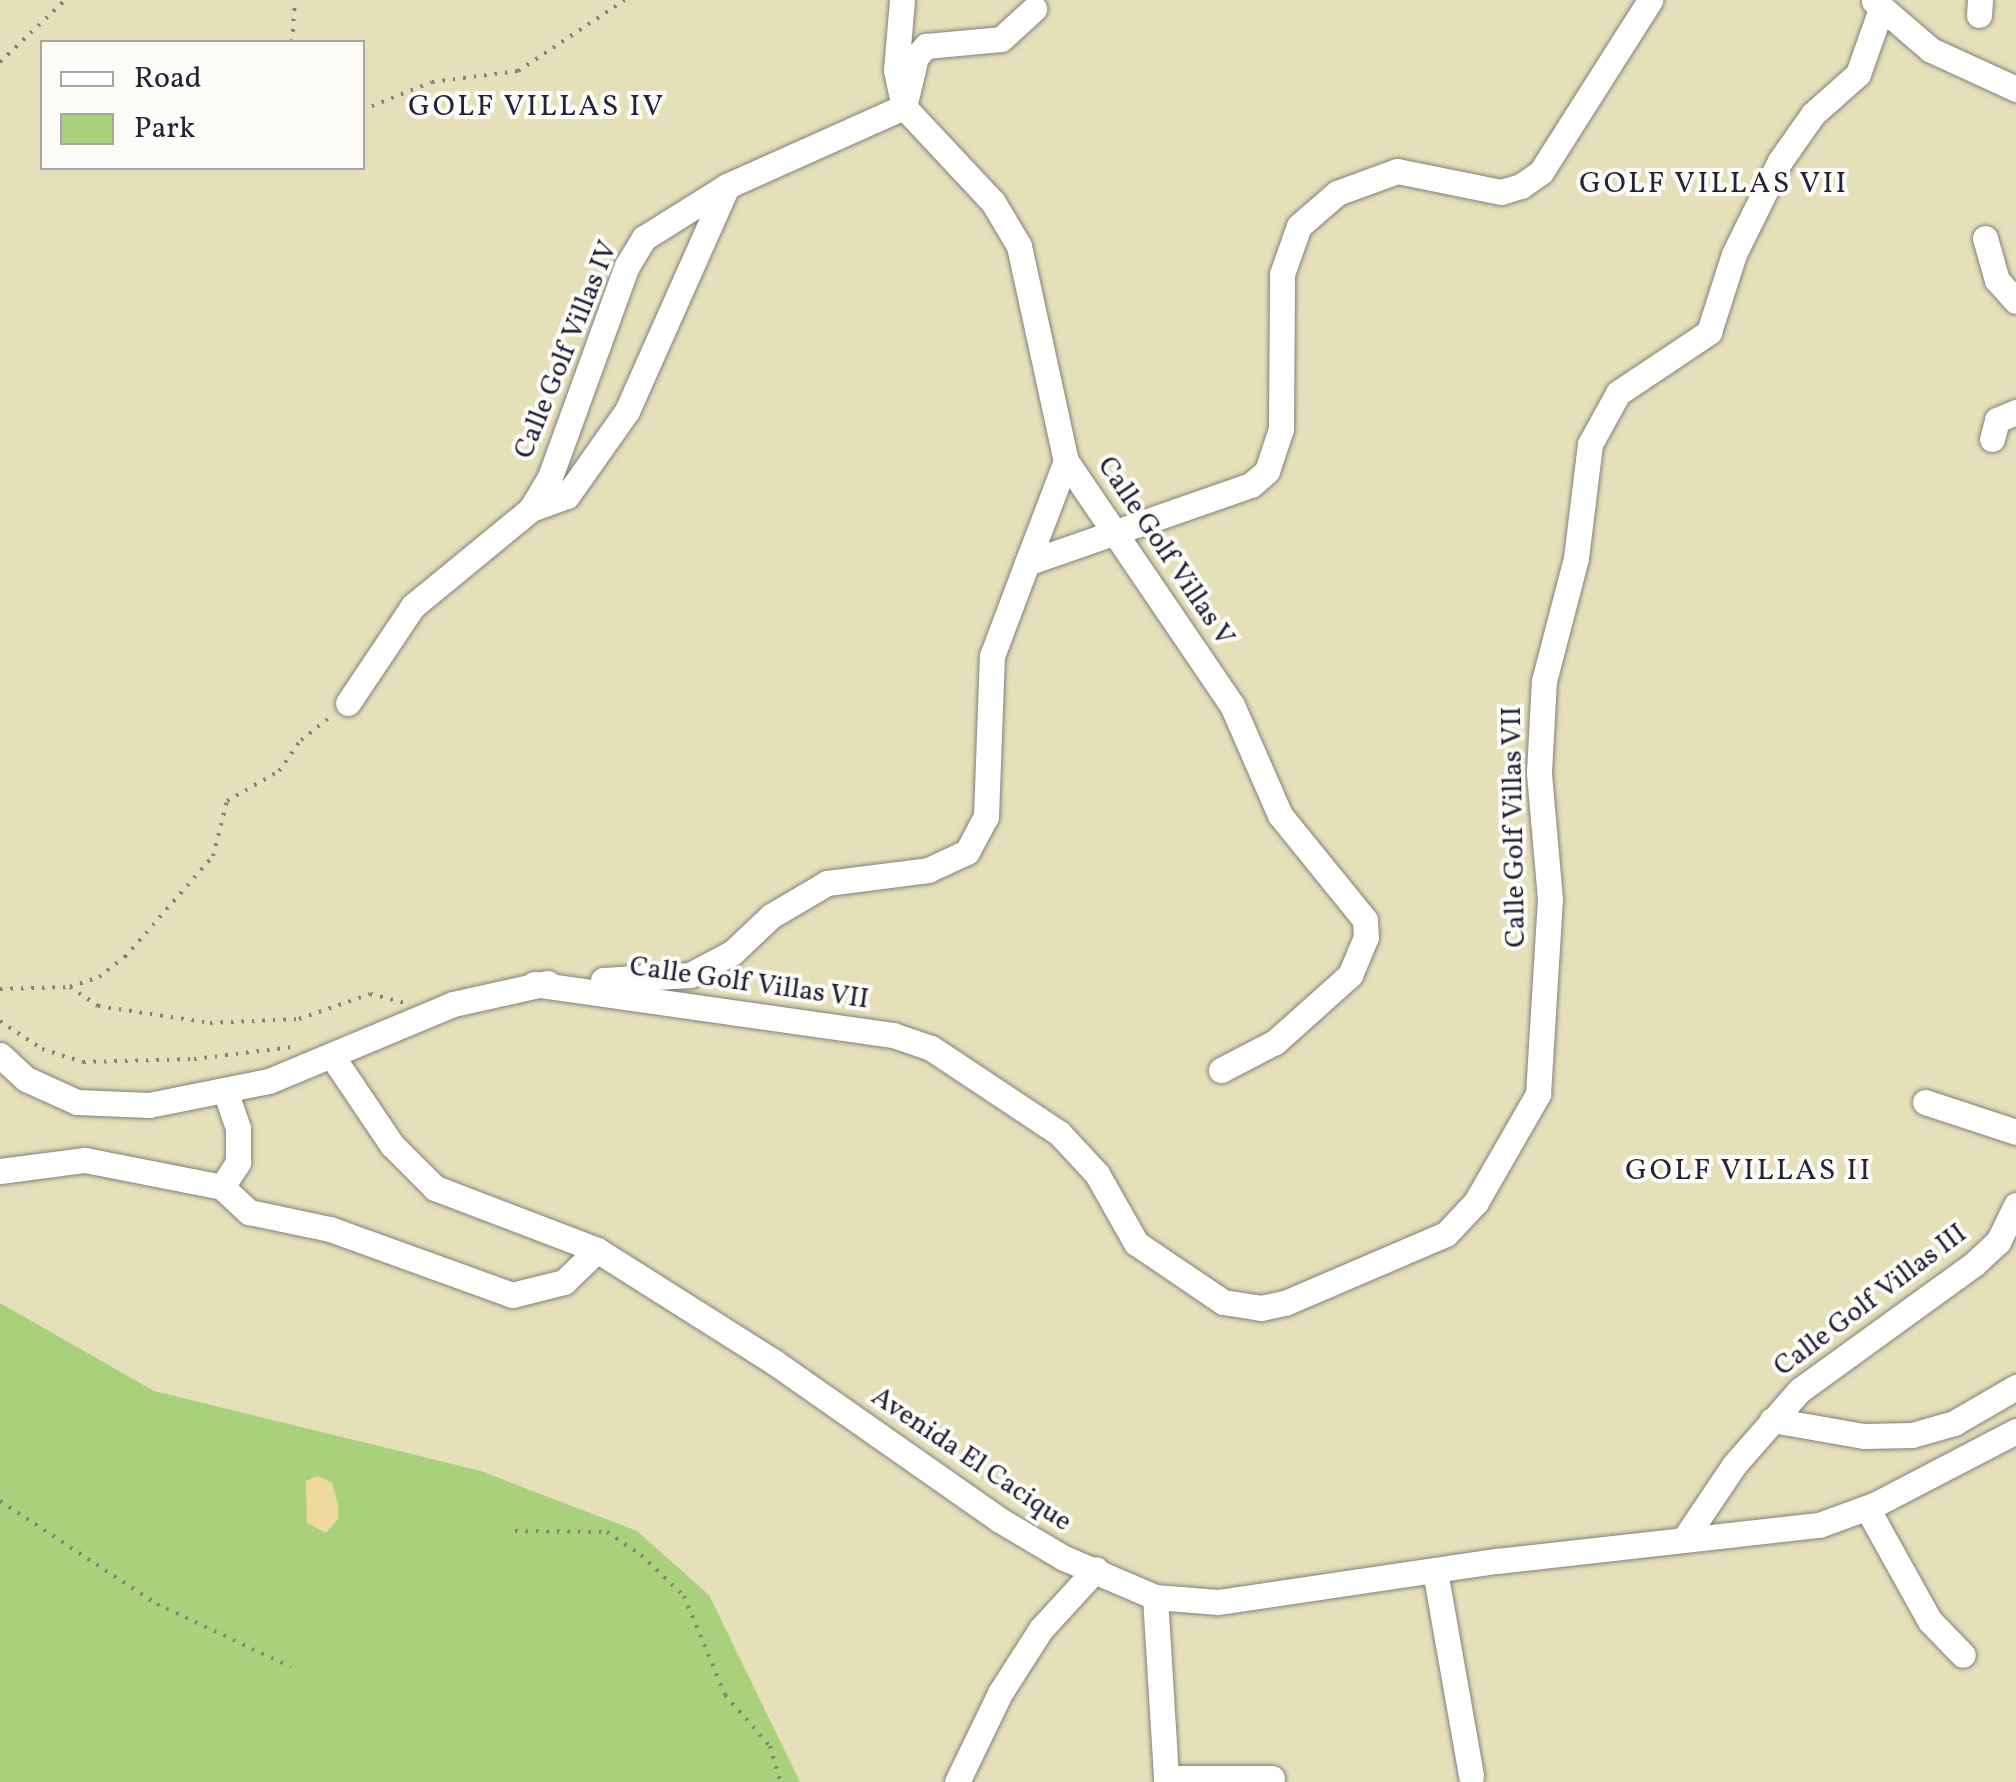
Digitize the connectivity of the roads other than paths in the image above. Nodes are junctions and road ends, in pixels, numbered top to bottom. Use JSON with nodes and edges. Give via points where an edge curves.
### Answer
{"nodes":[{"id":1,"x":902,"y":0,"type":"edge"},
{"id":2,"x":1650,"y":0,"type":"edge"},
{"id":3,"x":1877,"y":4,"type":"edge"},
{"id":4,"x":1034,"y":9,"type":"dead end"},
{"id":5,"x":2016,"y":88,"type":"edge"},
{"id":6,"x":904,"y":106,"type":"junction"},
{"id":7,"x":726,"y":186,"type":"junction"},
{"id":8,"x":1985,"y":238,"type":"dead end"},
{"id":9,"x":2015,"y":299,"type":"edge"},
{"id":10,"x":2016,"y":412,"type":"edge"},
{"id":11,"x":1992,"y":438,"type":"dead end"},
{"id":12,"x":1066,"y":462,"type":"junction"},
{"id":13,"x":532,"y":508,"type":"junction"},
{"id":14,"x":1113,"y":538,"type":"junction"},
{"id":15,"x":1027,"y":563,"type":"junction"},
{"id":16,"x":348,"y":703,"type":"road end"},
{"id":17,"x":534,"y":984,"type":"junction"},
{"id":18,"x":0,"y":1056,"type":"edge"},
{"id":19,"x":334,"y":1059,"type":"junction"},
{"id":20,"x":1221,"y":1070,"type":"dead end"},
{"id":21,"x":226,"y":1094,"type":"junction"},
{"id":22,"x":1925,"y":1102,"type":"dead end"},
{"id":23,"x":2016,"y":1132,"type":"edge"},
{"id":24,"x":0,"y":1171,"type":"edge"},
{"id":25,"x":222,"y":1187,"type":"junction"},
{"id":26,"x":2016,"y":1205,"type":"edge"},
{"id":27,"x":596,"y":1250,"type":"junction"},
{"id":28,"x":2016,"y":1387,"type":"edge"},
{"id":29,"x":1772,"y":1420,"type":"junction"},
{"id":30,"x":2016,"y":1431,"type":"edge"},
{"id":31,"x":1866,"y":1508,"type":"junction"},
{"id":32,"x":1686,"y":1538,"type":"junction"},
{"id":33,"x":1096,"y":1568,"type":"junction"},
{"id":34,"x":1435,"y":1571,"type":"junction"},
{"id":35,"x":1155,"y":1597,"type":"junction"},
{"id":36,"x":1963,"y":1655,"type":"dead end"},
{"id":37,"x":1472,"y":1776,"type":"dead end"},
{"id":38,"x":1272,"y":1778,"type":"dead end"},
{"id":39,"x":957,"y":1782,"type":"edge"}],
"edges":[{"from":1,"to":6,"type":"street","via":[[896,70]]},
{"from":2,"to":14,"type":"street","via":[[1541,172],[1521,186],[1501,192],[1397,171],[1372,176],[1314,210],[1288,247],[1282,274],[1281,429],[1266,471],[1226,498]]},
{"from":3,"to":5,"type":"street","via":[[1931,50]]},
{"from":3,"to":17,"type":"street","name":"Calle Golf Villas VII","via":[[1858,74],[1812,114],[1780,161],[1734,254],[1709,332],[1618,393],[1590,444],[1576,558],[1544,681],[1539,772],[1550,898],[1538,1094],[1476,1202],[1446,1234],[1285,1303],[1262,1308],[1223,1302],[1136,1242],[1097,1174],[1059,1133],[931,1048],[893,1034]]},
{"from":4,"to":6,"type":"street","via":[[1001,39],[926,46],[916,58]]},
{"from":6,"to":7,"type":"street","name":"Calle Golf Villas IV"},
{"from":6,"to":12,"type":"street","name":"Calle Golf Villas V","via":[[993,202],[1019,246]]},
{"from":7,"to":13,"type":"street","via":[[627,410],[567,496]]},
{"from":7,"to":13,"type":"street","name":"Calle Golf Villas IV","via":[[644,238],[627,266],[550,478]]},
{"from":8,"to":9,"type":"street","via":[[1997,280]]},
{"from":10,"to":11,"type":"street","via":[[1997,420]]},
{"from":12,"to":14,"type":"street","name":"Calle Golf Villas V"},
{"from":12,"to":15,"type":"street"},
{"from":13,"to":16,"type":"street","name":"Calle Golf Villas IV","via":[[413,606]]},
{"from":14,"to":15,"type":"street"},
{"from":14,"to":20,"type":"street","name":"Calle Golf Villas V","via":[[1232,706],[1263,785],[1289,828],[1358,902],[1365,920],[1366,936],[1350,975],[1286,1034]]},
{"from":15,"to":17,"type":"street","via":[[992,656],[986,817],[967,852],[928,870],[827,884],[690,975]]},
{"from":17,"to":19,"type":"street","via":[[418,1018]]},
{"from":18,"to":21,"type":"street","via":[[26,1079],[77,1102],[149,1105]]},
{"from":19,"to":21,"type":"street"},
{"from":19,"to":27,"type":"street","name":"Avenida El Cacique","via":[[392,1145],[434,1188]]},
{"from":21,"to":25,"type":"street","via":[[238,1128],[238,1162]]},
{"from":22,"to":23,"type":"street"},
{"from":24,"to":25,"type":"street","via":[[85,1160]]},
{"from":25,"to":27,"type":"street","via":[[249,1212],[330,1229],[512,1296],[564,1282]]},
{"from":26,"to":29,"type":"street","name":"Calle Golf Villas III","via":[[1998,1242],[1974,1264],[1815,1378]]},
{"from":27,"to":33,"type":"street","name":"Avenida El Cacique","via":[[774,1362],[998,1520]]},
{"from":28,"to":29,"type":"street","via":[[1954,1423],[1912,1434],[1864,1436]]},
{"from":29,"to":32,"type":"street","name":"Calle Golf Villas III"},
{"from":30,"to":31,"type":"street","name":"Avenida El Cacique"},
{"from":31,"to":32,"type":"street","name":"Avenida El Cacique","via":[[1819,1525]]},
{"from":31,"to":36,"type":"street","via":[[1930,1621]]},
{"from":32,"to":34,"type":"street","name":"Avenida El Cacique"},
{"from":33,"to":35,"type":"street","name":"Avenida El Cacique"},
{"from":33,"to":39,"type":"street","via":[[1041,1629],[1000,1693]]},
{"from":34,"to":35,"type":"street","name":"Avenida El Cacique","via":[[1218,1602]]},
{"from":34,"to":37,"type":"street"},
{"from":35,"to":38,"type":"street","via":[[1166,1778]]}]}
